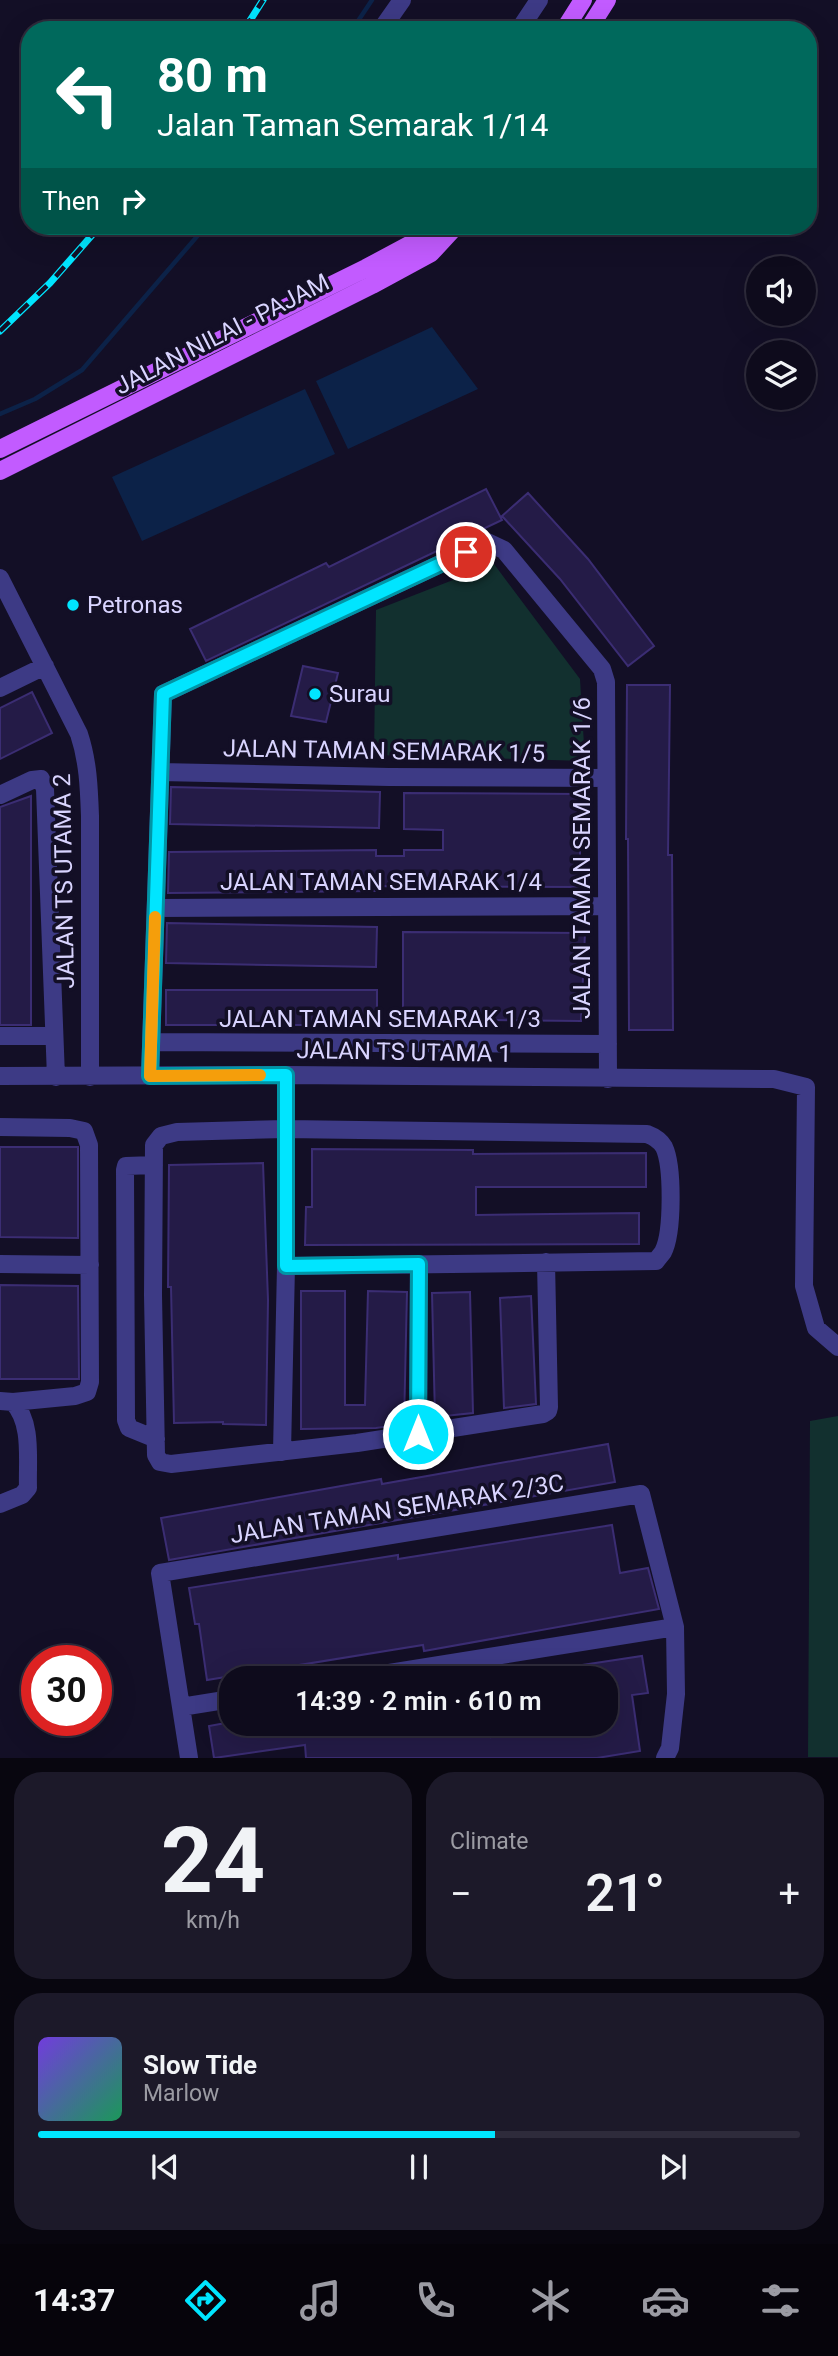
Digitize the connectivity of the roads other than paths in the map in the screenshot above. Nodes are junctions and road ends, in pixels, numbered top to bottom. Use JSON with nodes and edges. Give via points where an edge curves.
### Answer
{"nodes":[{"id":1,"x":402,"y":0,"type":"edge"},
{"id":2,"x":539,"y":0,"type":"edge"},
{"id":3,"x":583,"y":0,"type":"edge"},
{"id":4,"x":607,"y":0,"type":"edge"},
{"id":5,"x":387,"y":21,"type":"edge"},
{"id":6,"x":525,"y":21,"type":"edge"},
{"id":7,"x":570,"y":21,"type":"edge"},
{"id":8,"x":594,"y":21,"type":"edge"},
{"id":9,"x":426,"y":235,"type":"edge"},
{"id":10,"x":448,"y":235,"type":"edge"},
{"id":11,"x":0,"y":449,"type":"edge"},
{"id":12,"x":0,"y":471,"type":"edge"},
{"id":13,"x":0,"y":578,"type":"edge"},
{"id":14,"x":45,"y":666,"type":"junction"},
{"id":15,"x":0,"y":688,"type":"edge"},
{"id":16,"x":160,"y":772,"type":"junction"},
{"id":17,"x":606,"y":778,"type":"junction"},
{"id":18,"x":0,"y":795,"type":"edge"},
{"id":19,"x":607,"y":906,"type":"junction"},
{"id":20,"x":156,"y":908,"type":"junction"},
{"id":21,"x":0,"y":1036,"type":"edge"},
{"id":22,"x":53,"y":1036,"type":"junction"},
{"id":23,"x":151,"y":1042,"type":"junction"},
{"id":24,"x":608,"y":1044,"type":"junction"},
{"id":25,"x":286,"y":1075,"type":"junction"},
{"id":26,"x":0,"y":1076,"type":"edge"},
{"id":27,"x":150,"y":1076,"type":"junction"},
{"id":28,"x":56,"y":1077,"type":"junction"},
{"id":29,"x":90,"y":1077,"type":"junction"},
{"id":30,"x":608,"y":1079,"type":"junction"},
{"id":31,"x":0,"y":1127,"type":"edge"},
{"id":32,"x":285,"y":1129,"type":"junction"},
{"id":33,"x":154,"y":1165,"type":"junction"},
{"id":34,"x":546,"y":1262,"type":"junction"},
{"id":35,"x":0,"y":1264,"type":"edge"},
{"id":36,"x":419,"y":1264,"type":"junction"},
{"id":37,"x":90,"y":1265,"type":"junction"},
{"id":38,"x":286,"y":1266,"type":"junction"},
{"id":39,"x":838,"y":1347,"type":"edge"},
{"id":40,"x":6,"y":1401,"type":"edge"},
{"id":41,"x":418,"y":1434,"type":"junction"},
{"id":42,"x":156,"y":1438,"type":"junction"},
{"id":43,"x":282,"y":1452,"type":"junction"},
{"id":44,"x":0,"y":1504,"type":"edge"},
{"id":45,"x":675,"y":1627,"type":"junction"},
{"id":46,"x":433,"y":1666,"type":"edge"},
{"id":47,"x":219,"y":1701,"type":"edge"},
{"id":48,"x":181,"y":1707,"type":"junction"},
{"id":49,"x":189,"y":1758,"type":"edge"},
{"id":50,"x":665,"y":1758,"type":"edge"}],
"edges":[{"from":1,"to":5,"type":"street"},
{"from":2,"to":6,"type":"street"},
{"from":3,"to":7,"type":"main road"},
{"from":4,"to":8,"type":"main road"},
{"from":9,"to":11,"type":"main road","name":"JALAN NILAI - PAJAM"},
{"from":10,"to":12,"type":"main road","name":"JALAN NILAI - PAJAM","via":[[431,253],[372,285]]},
{"from":13,"to":14,"type":"street","name":"JALAN TS UTAMA 2"},
{"from":14,"to":15,"type":"street"},
{"from":14,"to":29,"type":"street","name":"JALAN TS UTAMA 2","via":[[79,734],[89,776]]},
{"from":16,"to":17,"type":"street","name":"JALAN TAMAN SEMARAK 1/5"},
{"from":16,"to":17,"type":"street","name":"JALAN TAMAN SEMARAK 1/6","via":[[163,694],[487,542],[504,550],[602,669],[606,682]]},
{"from":16,"to":20,"type":"street","name":"JALAN TAMAN SEMARAK 1/6"},
{"from":17,"to":19,"type":"street","name":"JALAN TAMAN SEMARAK 1/6"},
{"from":18,"to":22,"type":"street","via":[[32,780],[41,779],[45,789]]},
{"from":19,"to":20,"type":"street","name":"JALAN TAMAN SEMARAK 1/4"},
{"from":19,"to":24,"type":"street","name":"JALAN TAMAN SEMARAK 1/6"},
{"from":20,"to":23,"type":"street","name":"JALAN TAMAN SEMARAK 1/6"},
{"from":21,"to":22,"type":"street"},
{"from":22,"to":28,"type":"street"},
{"from":23,"to":24,"type":"street","name":"JALAN TAMAN SEMARAK 1/3"},
{"from":23,"to":27,"type":"street","name":"JALAN TAMAN SEMARAK 1/6"},
{"from":24,"to":30,"type":"street","name":"JALAN TAMAN SEMARAK 1/6"},
{"from":25,"to":27,"type":"street","name":"JALAN TS UTAMA 1"},
{"from":25,"to":30,"type":"street","name":"JALAN TS UTAMA 1"},
{"from":25,"to":32,"type":"street"},
{"from":26,"to":28,"type":"street","name":"JALAN TS UTAMA 1"},
{"from":27,"to":29,"type":"street","name":"JALAN TS UTAMA 1"},
{"from":28,"to":29,"type":"street","name":"JALAN TS UTAMA 1"},
{"from":30,"to":39,"type":"street","name":"JALAN TS UTAMA 1","via":[[774,1079],[806,1087],[804,1286],[816,1328]]},
{"from":31,"to":37,"type":"street","via":[[84,1131],[89,1145]]},
{"from":32,"to":33,"type":"street","via":[[161,1136],[155,1145]]},
{"from":32,"to":34,"type":"street","via":[[647,1134],[659,1139],[670,1173],[668,1229],[664,1251],[656,1261]]},
{"from":32,"to":38,"type":"street"},
{"from":33,"to":42,"type":"street"},
{"from":33,"to":42,"type":"street","via":[[130,1164],[125,1170],[126,1420],[129,1428]]},
{"from":34,"to":36,"type":"street"},
{"from":34,"to":41,"type":"street","via":[[548,1411]]},
{"from":35,"to":37,"type":"street"},
{"from":36,"to":38,"type":"street"},
{"from":36,"to":41,"type":"street"},
{"from":37,"to":40,"type":"street","via":[[92,1370],[87,1392]]},
{"from":38,"to":43,"type":"street"},
{"from":40,"to":44,"type":"street","via":[[20,1410],[25,1423],[28,1488]]},
{"from":41,"to":43,"type":"street"},
{"from":42,"to":43,"type":"street","via":[[160,1462],[171,1464]]},
{"from":45,"to":46,"type":"street"},
{"from":45,"to":48,"type":"street","name":"JALAN TAMAN SEMARAK 2/3C","via":[[641,1494],[160,1573]]},
{"from":45,"to":50,"type":"street","via":[[676,1694]]},
{"from":47,"to":48,"type":"street"},
{"from":48,"to":49,"type":"street"}]}
